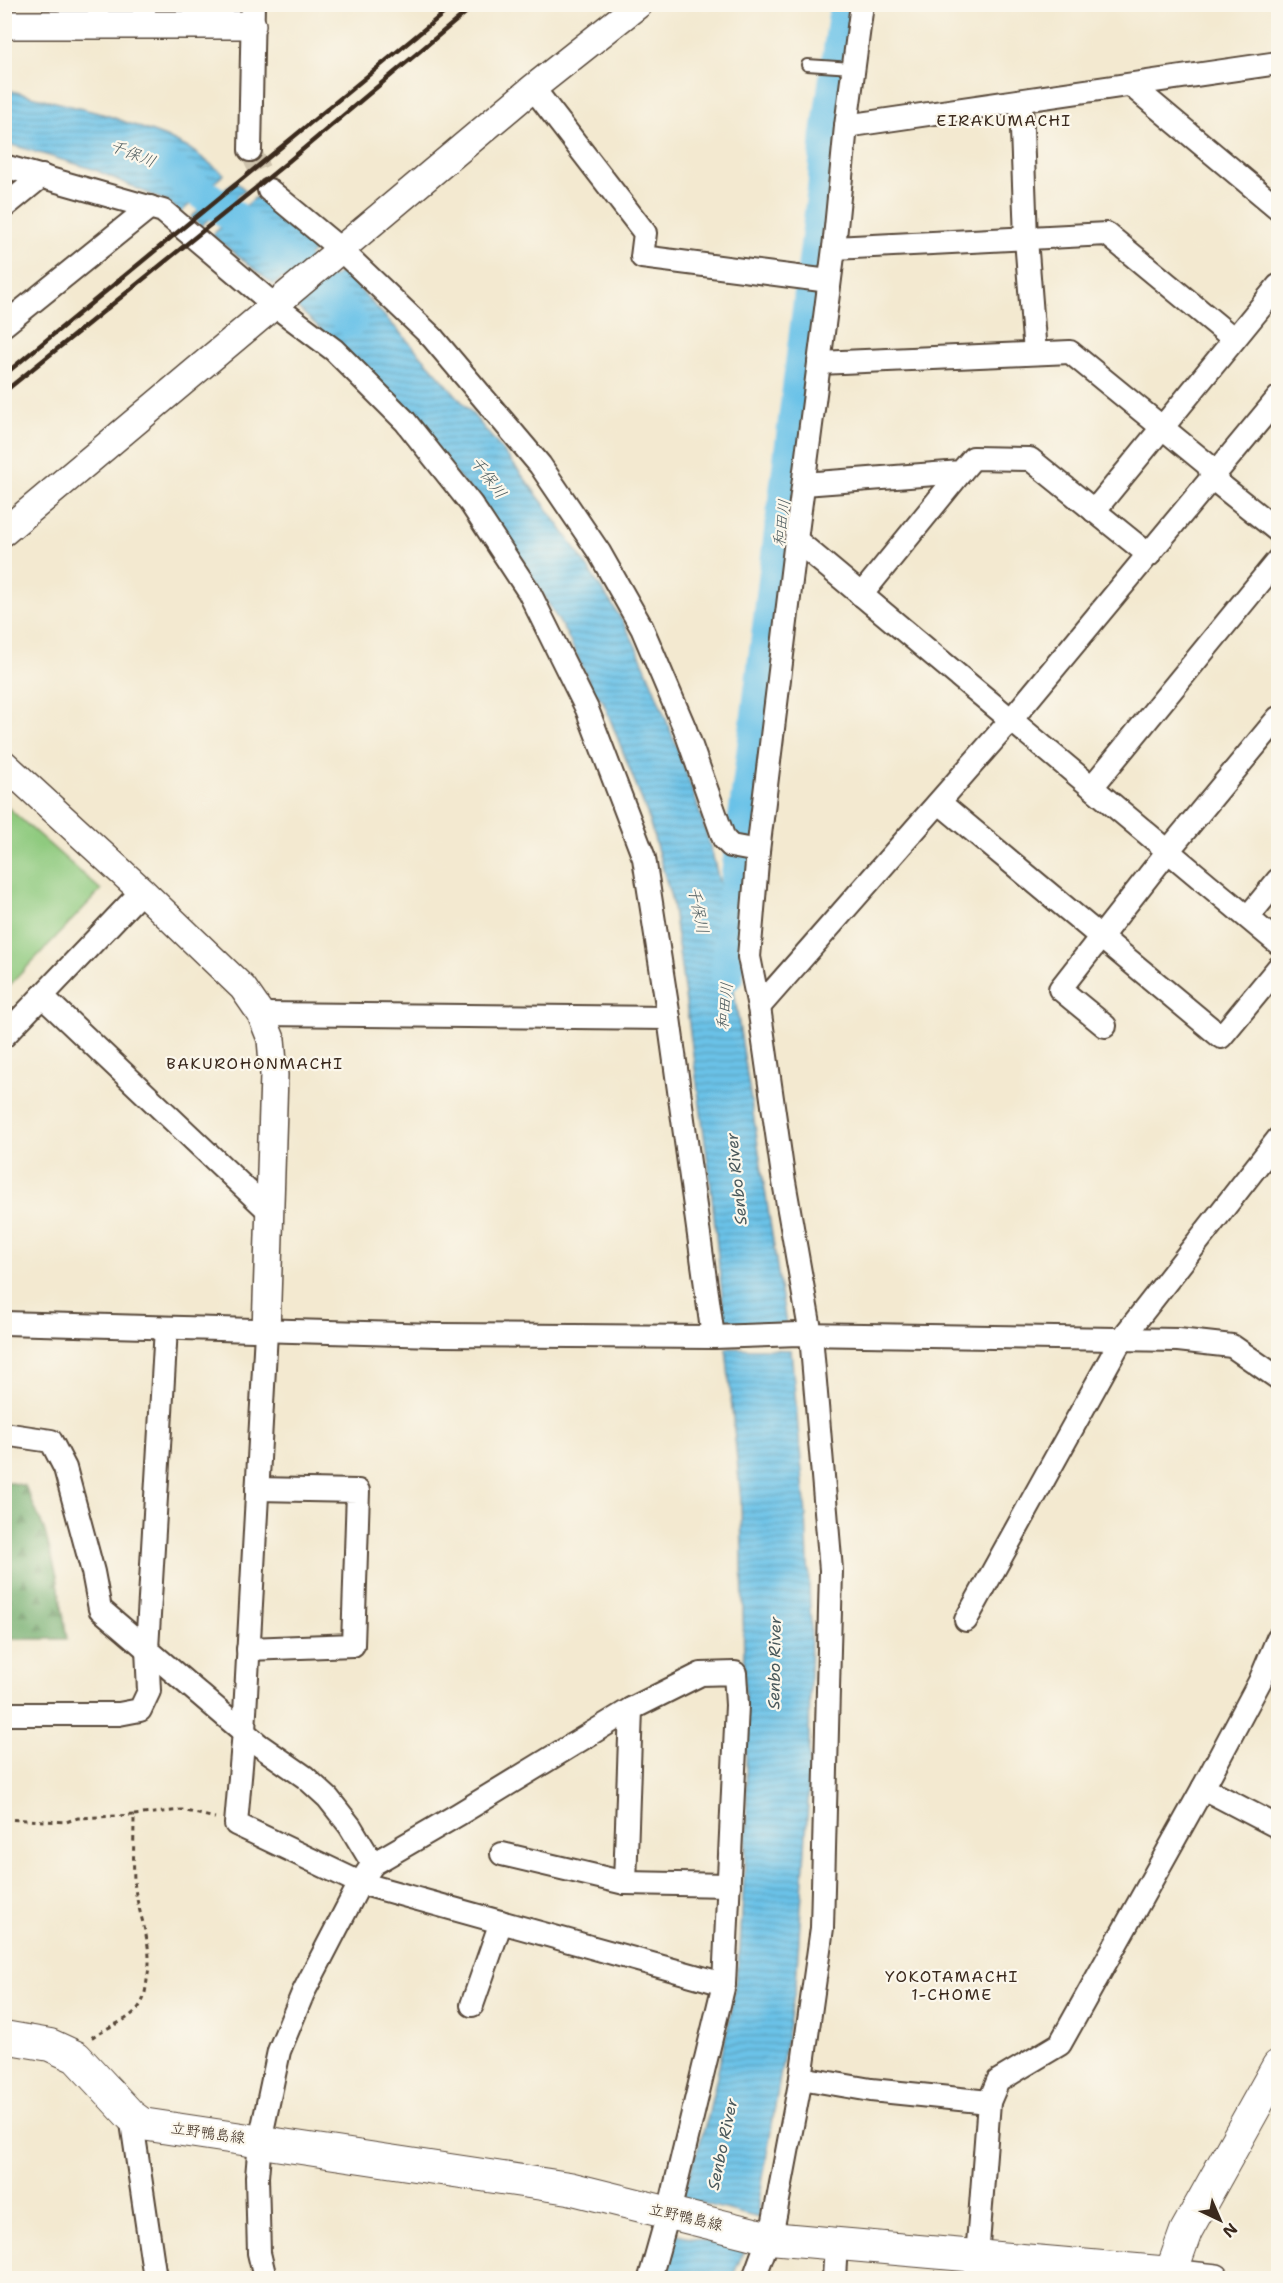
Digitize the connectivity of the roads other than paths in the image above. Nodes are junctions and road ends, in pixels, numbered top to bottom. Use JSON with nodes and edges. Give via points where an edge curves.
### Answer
{"nodes":[{"id":1,"x":639,"y":4,"type":"edge"},
{"id":2,"x":862,"y":4,"type":"edge"},
{"id":3,"x":144,"y":15,"type":"edge"},
{"id":4,"x":253,"y":15,"type":"edge"},
{"id":5,"x":4,"y":25,"type":"edge"},
{"id":6,"x":1278,"y":63,"type":"edge"},
{"id":7,"x":807,"y":65,"type":"dead end"},
{"id":8,"x":850,"y":68,"type":"junction"},
{"id":9,"x":1132,"y":86,"type":"junction"},
{"id":10,"x":533,"y":88,"type":"junction"},
{"id":11,"x":1021,"y":102,"type":"junction"},
{"id":12,"x":846,"y":126,"type":"junction"},
{"id":13,"x":250,"y":150,"type":"tunnel mouth"},
{"id":14,"x":4,"y":166,"type":"edge"},
{"id":15,"x":42,"y":176,"type":"junction"},
{"id":16,"x":269,"y":190,"type":"tunnel mouth"},
{"id":17,"x":4,"y":207,"type":"edge"},
{"id":18,"x":150,"y":207,"type":"junction"},
{"id":19,"x":1278,"y":208,"type":"edge"},
{"id":20,"x":1026,"y":239,"type":"junction"},
{"id":21,"x":834,"y":248,"type":"junction"},
{"id":22,"x":337,"y":252,"type":"junction"},
{"id":23,"x":825,"y":281,"type":"junction"},
{"id":24,"x":1278,"y":286,"type":"edge"},
{"id":25,"x":278,"y":301,"type":"junction"},
{"id":26,"x":4,"y":325,"type":"edge"},
{"id":27,"x":1234,"y":339,"type":"junction"},
{"id":28,"x":1035,"y":353,"type":"junction"},
{"id":29,"x":819,"y":363,"type":"junction"},
{"id":30,"x":1278,"y":398,"type":"edge"},
{"id":31,"x":1161,"y":427,"type":"junction"},
{"id":32,"x":961,"y":472,"type":"junction"},
{"id":33,"x":1213,"y":479,"type":"junction"},
{"id":34,"x":804,"y":484,"type":"junction"},
{"id":35,"x":1094,"y":511,"type":"junction"},
{"id":36,"x":1278,"y":531,"type":"edge"},
{"id":37,"x":4,"y":532,"type":"edge"},
{"id":38,"x":796,"y":540,"type":"junction"},
{"id":39,"x":1149,"y":555,"type":"junction"},
{"id":40,"x":1278,"y":560,"type":"edge"},
{"id":41,"x":861,"y":595,"type":"junction"},
{"id":42,"x":1278,"y":718,"type":"edge"},
{"id":43,"x":1011,"y":720,"type":"junction"},
{"id":44,"x":4,"y":764,"type":"edge"},
{"id":45,"x":1092,"y":787,"type":"junction"},
{"id":46,"x":940,"y":803,"type":"junction"},
{"id":47,"x":746,"y":849,"type":"junction"},
{"id":48,"x":1168,"y":851,"type":"junction"},
{"id":49,"x":1278,"y":880,"type":"edge"},
{"id":50,"x":142,"y":891,"type":"junction"},
{"id":51,"x":1248,"y":917,"type":"junction"},
{"id":52,"x":1101,"y":937,"type":"junction"},
{"id":53,"x":1278,"y":943,"type":"edge"},
{"id":54,"x":1278,"y":968,"type":"edge"},
{"id":55,"x":42,"y":996,"type":"junction"},
{"id":56,"x":759,"y":1007,"type":"junction"},
{"id":57,"x":261,"y":1014,"type":"junction"},
{"id":58,"x":669,"y":1018,"type":"junction"},
{"id":59,"x":1105,"y":1026,"type":"dead end"},
{"id":60,"x":4,"y":1036,"type":"edge"},
{"id":61,"x":1278,"y":1140,"type":"edge"},
{"id":62,"x":269,"y":1211,"type":"junction"},
{"id":63,"x":4,"y":1323,"type":"edge"},
{"id":64,"x":166,"y":1328,"type":"junction"},
{"id":65,"x":266,"y":1332,"type":"junction"},
{"id":66,"x":805,"y":1335,"type":"junction"},
{"id":67,"x":717,"y":1337,"type":"junction"},
{"id":68,"x":1121,"y":1340,"type":"junction"},
{"id":69,"x":1275,"y":1367,"type":"edge"},
{"id":70,"x":4,"y":1434,"type":"edge"},
{"id":71,"x":257,"y":1489,"type":"junction"},
{"id":72,"x":966,"y":1620,"type":"dead end"},
{"id":73,"x":1278,"y":1638,"type":"edge"},
{"id":74,"x":147,"y":1649,"type":"junction"},
{"id":75,"x":248,"y":1649,"type":"junction"},
{"id":76,"x":631,"y":1709,"type":"junction"},
{"id":77,"x":4,"y":1714,"type":"edge"},
{"id":78,"x":244,"y":1731,"type":"junction"},
{"id":79,"x":1203,"y":1788,"type":"junction"},
{"id":80,"x":1278,"y":1827,"type":"edge"},
{"id":81,"x":502,"y":1854,"type":"dead end"},
{"id":82,"x":373,"y":1864,"type":"junction"},
{"id":83,"x":360,"y":1883,"type":"junction"},
{"id":84,"x":625,"y":1883,"type":"junction"},
{"id":85,"x":729,"y":1885,"type":"junction"},
{"id":86,"x":501,"y":1922,"type":"junction"},
{"id":87,"x":724,"y":1984,"type":"junction"},
{"id":88,"x":472,"y":2005,"type":"dead end"},
{"id":89,"x":4,"y":2037,"type":"edge"},
{"id":90,"x":1278,"y":2066,"type":"edge"},
{"id":91,"x":801,"y":2078,"type":"junction"},
{"id":92,"x":990,"y":2102,"type":"junction"},
{"id":93,"x":131,"y":2116,"type":"junction"},
{"id":94,"x":260,"y":2141,"type":"junction"},
{"id":95,"x":672,"y":2214,"type":"junction"},
{"id":96,"x":765,"y":2236,"type":"junction"},
{"id":97,"x":836,"y":2245,"type":"junction"},
{"id":98,"x":978,"y":2257,"type":"junction"},
{"id":99,"x":1170,"y":2276,"type":"edge"},
{"id":100,"x":155,"y":2278,"type":"edge"},
{"id":101,"x":265,"y":2278,"type":"edge"},
{"id":102,"x":650,"y":2278,"type":"edge"},
{"id":103,"x":754,"y":2278,"type":"edge"},
{"id":104,"x":834,"y":2278,"type":"edge"},
{"id":105,"x":1216,"y":2278,"type":"edge"}],
"edges":[{"from":1,"to":10,"type":"street"},
{"from":2,"to":8,"type":"street"},
{"from":3,"to":4,"type":"street"},
{"from":3,"to":5,"type":"street"},
{"from":4,"to":13,"type":"street"},
{"from":6,"to":9,"type":"street"},
{"from":7,"to":8,"type":"lane"},
{"from":8,"to":12,"type":"street"},
{"from":9,"to":11,"type":"street"},
{"from":9,"to":19,"type":"street"},
{"from":10,"to":22,"type":"street"},
{"from":10,"to":23,"type":"street","via":[[645,233],[642,257]]},
{"from":11,"to":12,"type":"street"},
{"from":11,"to":20,"type":"street"},
{"from":12,"to":21,"type":"street"},
{"from":14,"to":15,"type":"street"},
{"from":15,"to":17,"type":"street"},
{"from":15,"to":18,"type":"street"},
{"from":16,"to":22,"type":"street"},
{"from":18,"to":25,"type":"street","via":[[164,211]]},
{"from":18,"to":26,"type":"street"},
{"from":20,"to":21,"type":"street"},
{"from":20,"to":27,"type":"street","via":[[1107,234]]},
{"from":20,"to":28,"type":"street"},
{"from":21,"to":23,"type":"street"},
{"from":22,"to":25,"type":"street"},
{"from":22,"to":47,"type":"street","via":[[432,337],[540,465],[599,552],[646,638],[685,729],[724,839]]},
{"from":23,"to":29,"type":"street"},
{"from":24,"to":27,"type":"street"},
{"from":25,"to":37,"type":"street"},
{"from":25,"to":58,"type":"street","via":[[405,421],[471,504],[529,592],[587,709],[644,858]]},
{"from":27,"to":31,"type":"street"},
{"from":28,"to":29,"type":"street"},
{"from":28,"to":31,"type":"street","via":[[1070,352]]},
{"from":29,"to":34,"type":"street"},
{"from":30,"to":33,"type":"street"},
{"from":31,"to":33,"type":"street","via":[[1208,465]]},
{"from":31,"to":35,"type":"street"},
{"from":32,"to":34,"type":"street"},
{"from":32,"to":35,"type":"street","via":[[973,458],[1030,459]]},
{"from":32,"to":41,"type":"street"},
{"from":33,"to":36,"type":"street"},
{"from":33,"to":39,"type":"street"},
{"from":34,"to":38,"type":"street"},
{"from":35,"to":39,"type":"street"},
{"from":38,"to":41,"type":"street"},
{"from":38,"to":47,"type":"street"},
{"from":39,"to":43,"type":"street"},
{"from":40,"to":45,"type":"street"},
{"from":41,"to":43,"type":"street"},
{"from":42,"to":48,"type":"street"},
{"from":43,"to":45,"type":"street"},
{"from":43,"to":46,"type":"street"},
{"from":44,"to":50,"type":"street"},
{"from":45,"to":48,"type":"street"},
{"from":46,"to":52,"type":"street"},
{"from":46,"to":56,"type":"street"},
{"from":47,"to":56,"type":"street","via":[[749,957]]},
{"from":48,"to":51,"type":"street"},
{"from":48,"to":52,"type":"street"},
{"from":49,"to":51,"type":"street"},
{"from":50,"to":55,"type":"street"},
{"from":50,"to":57,"type":"street","via":[[243,988]]},
{"from":51,"to":53,"type":"street"},
{"from":52,"to":54,"type":"street","via":[[1221,1037]]},
{"from":52,"to":59,"type":"street","via":[[1060,989]]},
{"from":55,"to":60,"type":"street"},
{"from":55,"to":62,"type":"street"},
{"from":56,"to":66,"type":"street"},
{"from":57,"to":58,"type":"street"},
{"from":57,"to":62,"type":"street","via":[[271,1039],[274,1076]]},
{"from":58,"to":67,"type":"street"},
{"from":61,"to":68,"type":"street"},
{"from":62,"to":65,"type":"street"},
{"from":63,"to":64,"type":"street"},
{"from":64,"to":65,"type":"street"},
{"from":64,"to":74,"type":"street"},
{"from":65,"to":67,"type":"street"},
{"from":65,"to":71,"type":"street"},
{"from":66,"to":67,"type":"street"},
{"from":66,"to":68,"type":"street"},
{"from":66,"to":91,"type":"street","via":[[831,1570],[822,1928]]},
{"from":68,"to":69,"type":"street","via":[[1178,1340],[1232,1346]]},
{"from":68,"to":72,"type":"street"},
{"from":70,"to":74,"type":"street","via":[[51,1442],[64,1468],[100,1609]]},
{"from":71,"to":75,"type":"street"},
{"from":71,"to":75,"type":"street","via":[[358,1491],[353,1646]]},
{"from":73,"to":79,"type":"street","via":[[1260,1681]]},
{"from":74,"to":77,"type":"street","via":[[149,1691],[140,1710],[119,1714]]},
{"from":74,"to":78,"type":"street"},
{"from":75,"to":78,"type":"street"},
{"from":76,"to":82,"type":"street"},
{"from":76,"to":84,"type":"street"},
{"from":76,"to":85,"type":"street","via":[[701,1674],[735,1673]]},
{"from":78,"to":82,"type":"street","via":[[328,1798]]},
{"from":78,"to":83,"type":"street","via":[[236,1824]]},
{"from":79,"to":80,"type":"street"},
{"from":79,"to":92,"type":"street","via":[[1060,2044],[998,2081]]},
{"from":81,"to":84,"type":"street"},
{"from":82,"to":83,"type":"street"},
{"from":83,"to":86,"type":"street"},
{"from":83,"to":94,"type":"street","via":[[303,1993],[279,2051]]},
{"from":84,"to":85,"type":"street"},
{"from":85,"to":87,"type":"street"},
{"from":86,"to":87,"type":"street"},
{"from":86,"to":88,"type":"street"},
{"from":87,"to":95,"type":"street"},
{"from":89,"to":93,"type":"main road","name":"立野鴨島線","via":[[50,2045],[76,2057]]},
{"from":90,"to":99,"type":"main road","via":[[1186,2232]]},
{"from":91,"to":92,"type":"street"},
{"from":91,"to":96,"type":"street"},
{"from":92,"to":98,"type":"street"},
{"from":93,"to":94,"type":"main road","name":"立野鴨島線","via":[[142,2124]]},
{"from":93,"to":100,"type":"street"},
{"from":94,"to":95,"type":"main road","name":"立野鴨島線","via":[[568,2188]]},
{"from":94,"to":101,"type":"street","via":[[259,2242]]},
{"from":95,"to":96,"type":"main road","name":"立野鴨島線"},
{"from":95,"to":102,"type":"street"},
{"from":96,"to":97,"type":"main road","name":"立野鴨島線"},
{"from":96,"to":103,"type":"street"},
{"from":97,"to":98,"type":"main road","name":"立野鴨島線"},
{"from":97,"to":104,"type":"street"},
{"from":98,"to":99,"type":"main road","name":"立野鴨島線"},
{"from":99,"to":105,"type":"street"}]}
